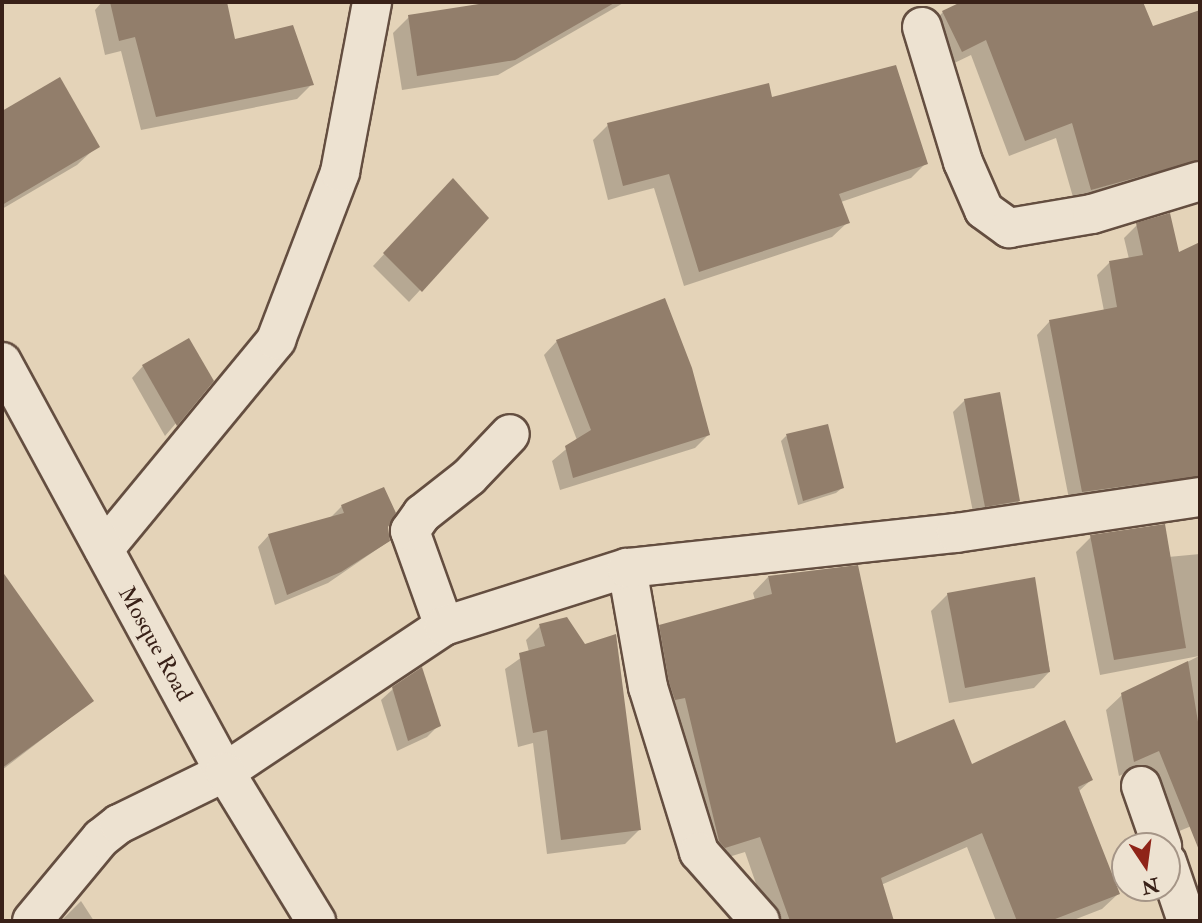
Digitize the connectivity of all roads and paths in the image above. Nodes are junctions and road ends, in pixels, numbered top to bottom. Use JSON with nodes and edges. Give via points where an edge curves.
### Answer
{"nodes":[{"id":1,"x":372,"y":2,"type":"edge"},
{"id":2,"x":922,"y":27,"type":"dead end"},
{"id":3,"x":1200,"y":181,"type":"edge"},
{"id":4,"x":2,"y":362,"type":"edge"},
{"id":5,"x":510,"y":434,"type":"dead end"},
{"id":6,"x":1200,"y":497,"type":"edge"},
{"id":7,"x":104,"y":549,"type":"junction"},
{"id":8,"x":627,"y":568,"type":"junction"},
{"id":9,"x":444,"y":626,"type":"junction"},
{"id":10,"x":225,"y":772,"type":"junction"},
{"id":11,"x":1141,"y":786,"type":"dead end"},
{"id":12,"x":1157,"y":832,"type":"edge"},
{"id":13,"x":1181,"y":902,"type":"edge"},
{"id":14,"x":32,"y":921,"type":"edge"},
{"id":15,"x":316,"y":921,"type":"edge"},
{"id":16,"x":760,"y":921,"type":"edge"},
{"id":17,"x":1187,"y":921,"type":"edge"}],
"edges":[{"from":1,"to":7,"type":"street","via":[[340,172],[276,340]]},
{"from":2,"to":3,"type":"street","via":[[963,162],[985,210],[1009,228],[1092,214]]},
{"from":4,"to":7,"type":"street","name":"Mosque Road"},
{"from":5,"to":9,"type":"street","via":[[469,477],[422,514],[410,531]]},
{"from":6,"to":8,"type":"street","via":[[956,533]]},
{"from":7,"to":10,"type":"street","name":"Mosque Road"},
{"from":8,"to":9,"type":"street"},
{"from":8,"to":16,"type":"street","via":[[648,687],[699,852]]},
{"from":9,"to":10,"type":"street"},
{"from":10,"to":14,"type":"street","via":[[119,824],[101,838]]},
{"from":10,"to":15,"type":"street","name":"Mosque Road"},
{"from":11,"to":12,"type":"street"},
{"from":13,"to":17,"type":"street"}]}
